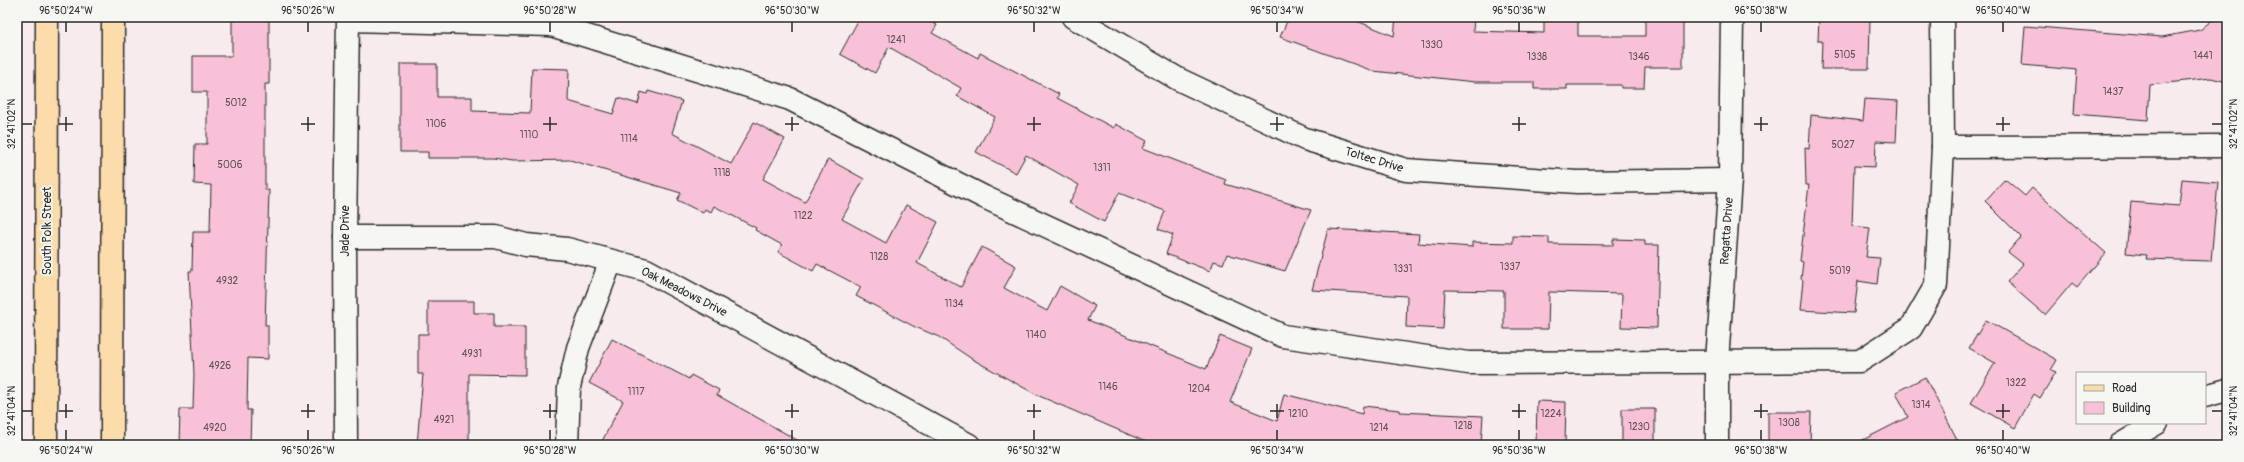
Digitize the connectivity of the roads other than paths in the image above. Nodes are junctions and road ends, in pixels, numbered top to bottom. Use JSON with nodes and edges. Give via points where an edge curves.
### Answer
{"nodes":[{"id":1,"x":47,"y":17,"type":"edge"},
{"id":2,"x":113,"y":17,"type":"edge"},
{"id":3,"x":1073,"y":17,"type":"edge"},
{"id":4,"x":1732,"y":17,"type":"edge"},
{"id":5,"x":1942,"y":17,"type":"edge"},
{"id":6,"x":348,"y":18,"type":"edge"},
{"id":7,"x":2227,"y":146,"type":"edge"},
{"id":8,"x":1943,"y":147,"type":"junction"},
{"id":9,"x":1730,"y":180,"type":"junction"},
{"id":10,"x":345,"y":237,"type":"junction"},
{"id":11,"x":611,"y":261,"type":"junction"},
{"id":12,"x":1717,"y":361,"type":"junction"},
{"id":13,"x":2227,"y":390,"type":"edge"},
{"id":14,"x":2206,"y":396,"type":"edge"},
{"id":15,"x":2155,"y":424,"type":"edge"},
{"id":16,"x":46,"y":445,"type":"edge"},
{"id":17,"x":112,"y":445,"type":"edge"},
{"id":18,"x":346,"y":445,"type":"edge"},
{"id":19,"x":567,"y":445,"type":"edge"},
{"id":20,"x":969,"y":445,"type":"edge"},
{"id":21,"x":1717,"y":445,"type":"edge"},
{"id":22,"x":2120,"y":445,"type":"edge"}],
"edges":[{"from":1,"to":16,"type":"main road","name":"South Polk Street"},
{"from":2,"to":17,"type":"main road"},
{"from":3,"to":9,"type":"street","name":"Toltec Drive","via":[[1178,79],[1306,139],[1406,170],[1578,182]]},
{"from":4,"to":9,"type":"street","name":"Regatta Drive"},
{"from":5,"to":8,"type":"street"},
{"from":6,"to":10,"type":"street","name":"Jade Drive"},
{"from":6,"to":12,"type":"street","via":[[551,25],[790,99],[984,197],[1283,336],[1468,363]]},
{"from":7,"to":8,"type":"street"},
{"from":8,"to":12,"type":"street","via":[[1936,285],[1911,328],[1860,361]]},
{"from":9,"to":12,"type":"street","name":"Regatta Drive"},
{"from":10,"to":11,"type":"street","name":"Oak Meadows Drive","via":[[496,237]]},
{"from":10,"to":18,"type":"street","name":"Jade Drive"},
{"from":11,"to":19,"type":"street","via":[[578,348],[569,387]]},
{"from":11,"to":20,"type":"street","name":"Oak Meadows Drive","via":[[646,270]]},
{"from":12,"to":21,"type":"street","name":"Regatta Drive"},
{"from":13,"to":14,"type":"street"},
{"from":15,"to":22,"type":"street"}]}
